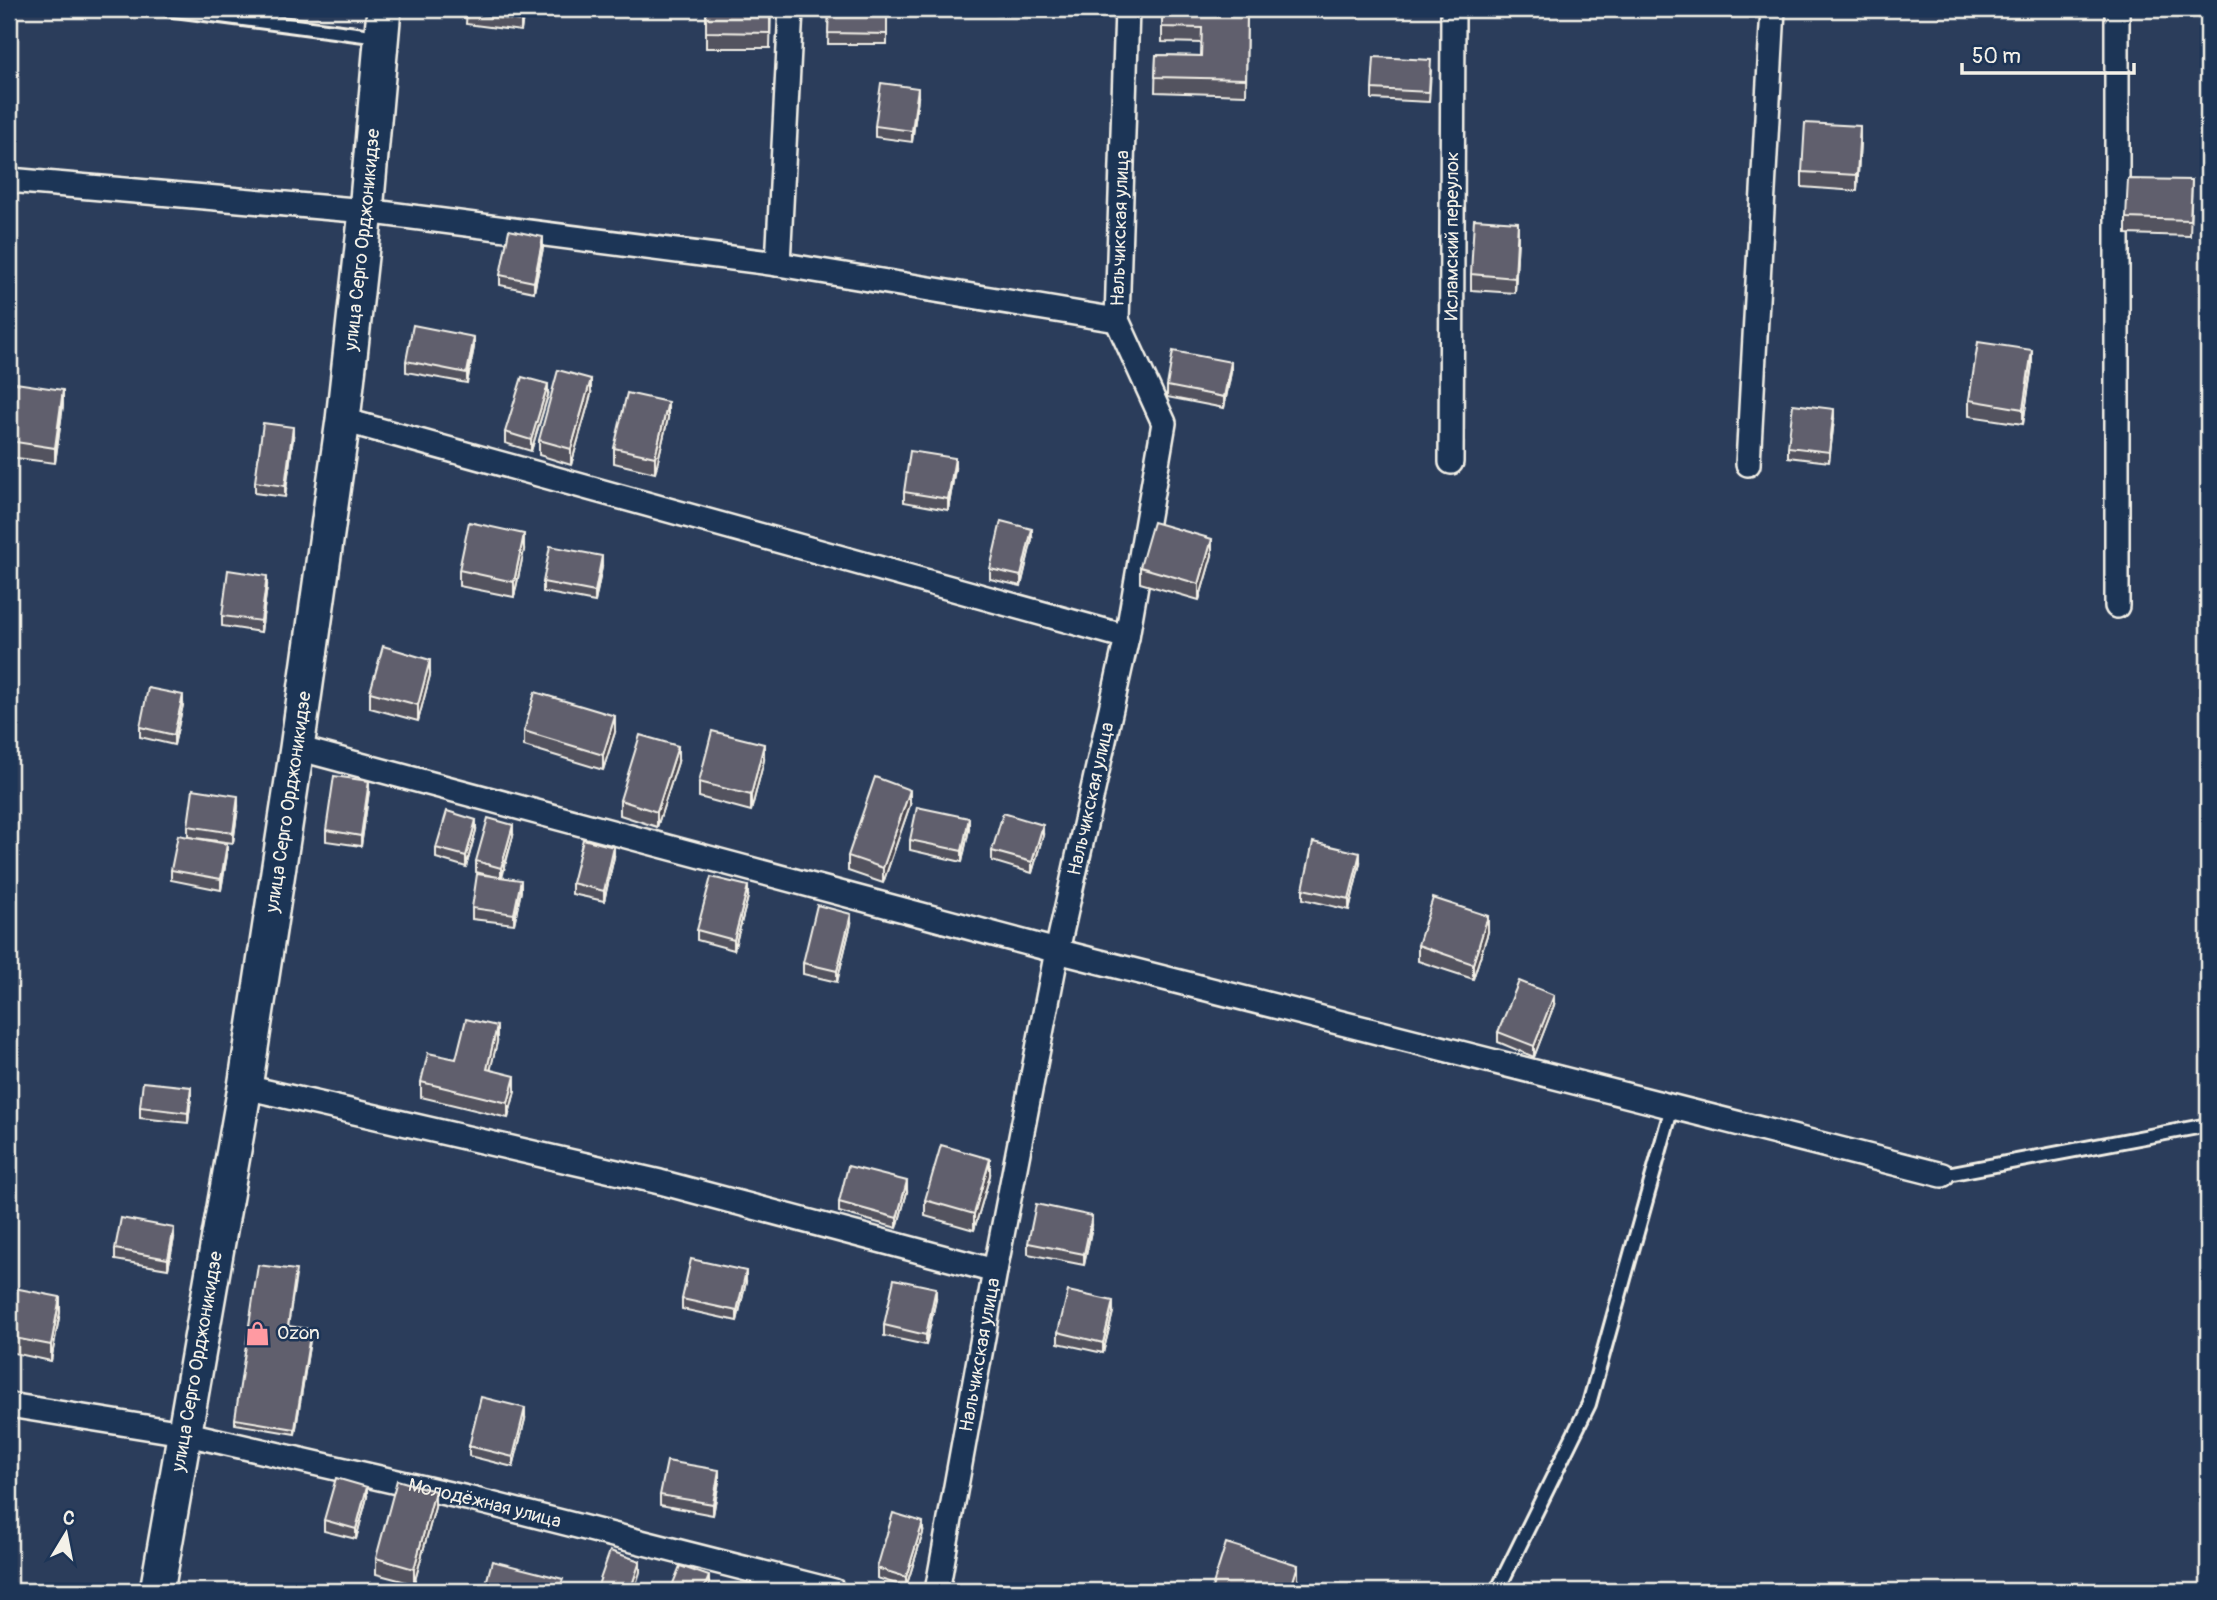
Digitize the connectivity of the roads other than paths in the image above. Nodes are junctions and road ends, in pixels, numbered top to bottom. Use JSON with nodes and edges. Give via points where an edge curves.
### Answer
{"nodes":[{"id":1,"x":167,"y":9,"type":"edge"},
{"id":2,"x":791,"y":9,"type":"edge"},
{"id":3,"x":1127,"y":9,"type":"edge"},
{"id":4,"x":1453,"y":9,"type":"edge"},
{"id":5,"x":1773,"y":9,"type":"edge"},
{"id":6,"x":2117,"y":9,"type":"edge"},
{"id":7,"x":383,"y":23,"type":"edge"},
{"id":8,"x":9,"y":180,"type":"edge"},
{"id":9,"x":366,"y":211,"type":"junction"},
{"id":10,"x":778,"y":264,"type":"junction"},
{"id":11,"x":1117,"y":320,"type":"junction"},
{"id":12,"x":343,"y":420,"type":"junction"},
{"id":13,"x":1451,"y":462,"type":"dead end"},
{"id":14,"x":1748,"y":464,"type":"dead end"},
{"id":15,"x":2117,"y":606,"type":"dead end"},
{"id":16,"x":1127,"y":637,"type":"junction"},
{"id":17,"x":297,"y":748,"type":"junction"},
{"id":18,"x":1057,"y":951,"type":"junction"},
{"id":19,"x":245,"y":1087,"type":"junction"},
{"id":20,"x":1672,"y":1107,"type":"junction"},
{"id":21,"x":2208,"y":1125,"type":"edge"},
{"id":22,"x":1942,"y":1175,"type":"joint"},
{"id":23,"x":995,"y":1271,"type":"junction"},
{"id":24,"x":9,"y":1405,"type":"edge"},
{"id":25,"x":183,"y":1433,"type":"junction"},
{"id":26,"x":157,"y":1591,"type":"edge"},
{"id":27,"x":834,"y":1591,"type":"edge"},
{"id":28,"x":937,"y":1591,"type":"edge"},
{"id":29,"x":1497,"y":1591,"type":"edge"}],
"edges":[{"from":1,"to":7,"type":"lane"},
{"from":2,"to":10,"type":"street"},
{"from":3,"to":11,"type":"street","name":"Нальчикская улица"},
{"from":4,"to":13,"type":"street","name":"Исламский переулок"},
{"from":5,"to":14,"type":"street"},
{"from":6,"to":15,"type":"street"},
{"from":7,"to":9,"type":"street","name":"улица Серго Орджоникидзе"},
{"from":8,"to":9,"type":"street"},
{"from":9,"to":10,"type":"street"},
{"from":9,"to":12,"type":"street","name":"улица Серго Орджоникидзе"},
{"from":10,"to":11,"type":"street"},
{"from":11,"to":16,"type":"street","name":"Нальчикская улица","via":[[1164,423]]},
{"from":12,"to":16,"type":"street"},
{"from":12,"to":17,"type":"street","name":"улица Серго Орджоникидзе"},
{"from":16,"to":18,"type":"street","name":"Нальчикская улица"},
{"from":17,"to":18,"type":"street"},
{"from":17,"to":19,"type":"street","name":"улица Серго Орджоникидзе"},
{"from":18,"to":20,"type":"street"},
{"from":18,"to":23,"type":"street","name":"Нальчикская улица"},
{"from":19,"to":23,"type":"street","via":[[660,1182]]},
{"from":19,"to":25,"type":"street","name":"улица Серго Орджоникидзе"},
{"from":20,"to":22,"type":"street"},
{"from":20,"to":29,"type":"lane","via":[[1588,1404]]},
{"from":21,"to":22,"type":"lane"},
{"from":23,"to":28,"type":"street","name":"Нальчикская улица"},
{"from":24,"to":25,"type":"street","name":"Молодёжная улица"},
{"from":25,"to":26,"type":"street","name":"улица Серго Орджоникидзе"},
{"from":25,"to":27,"type":"street","name":"Молодёжная улица","via":[[467,1498]]}]}
